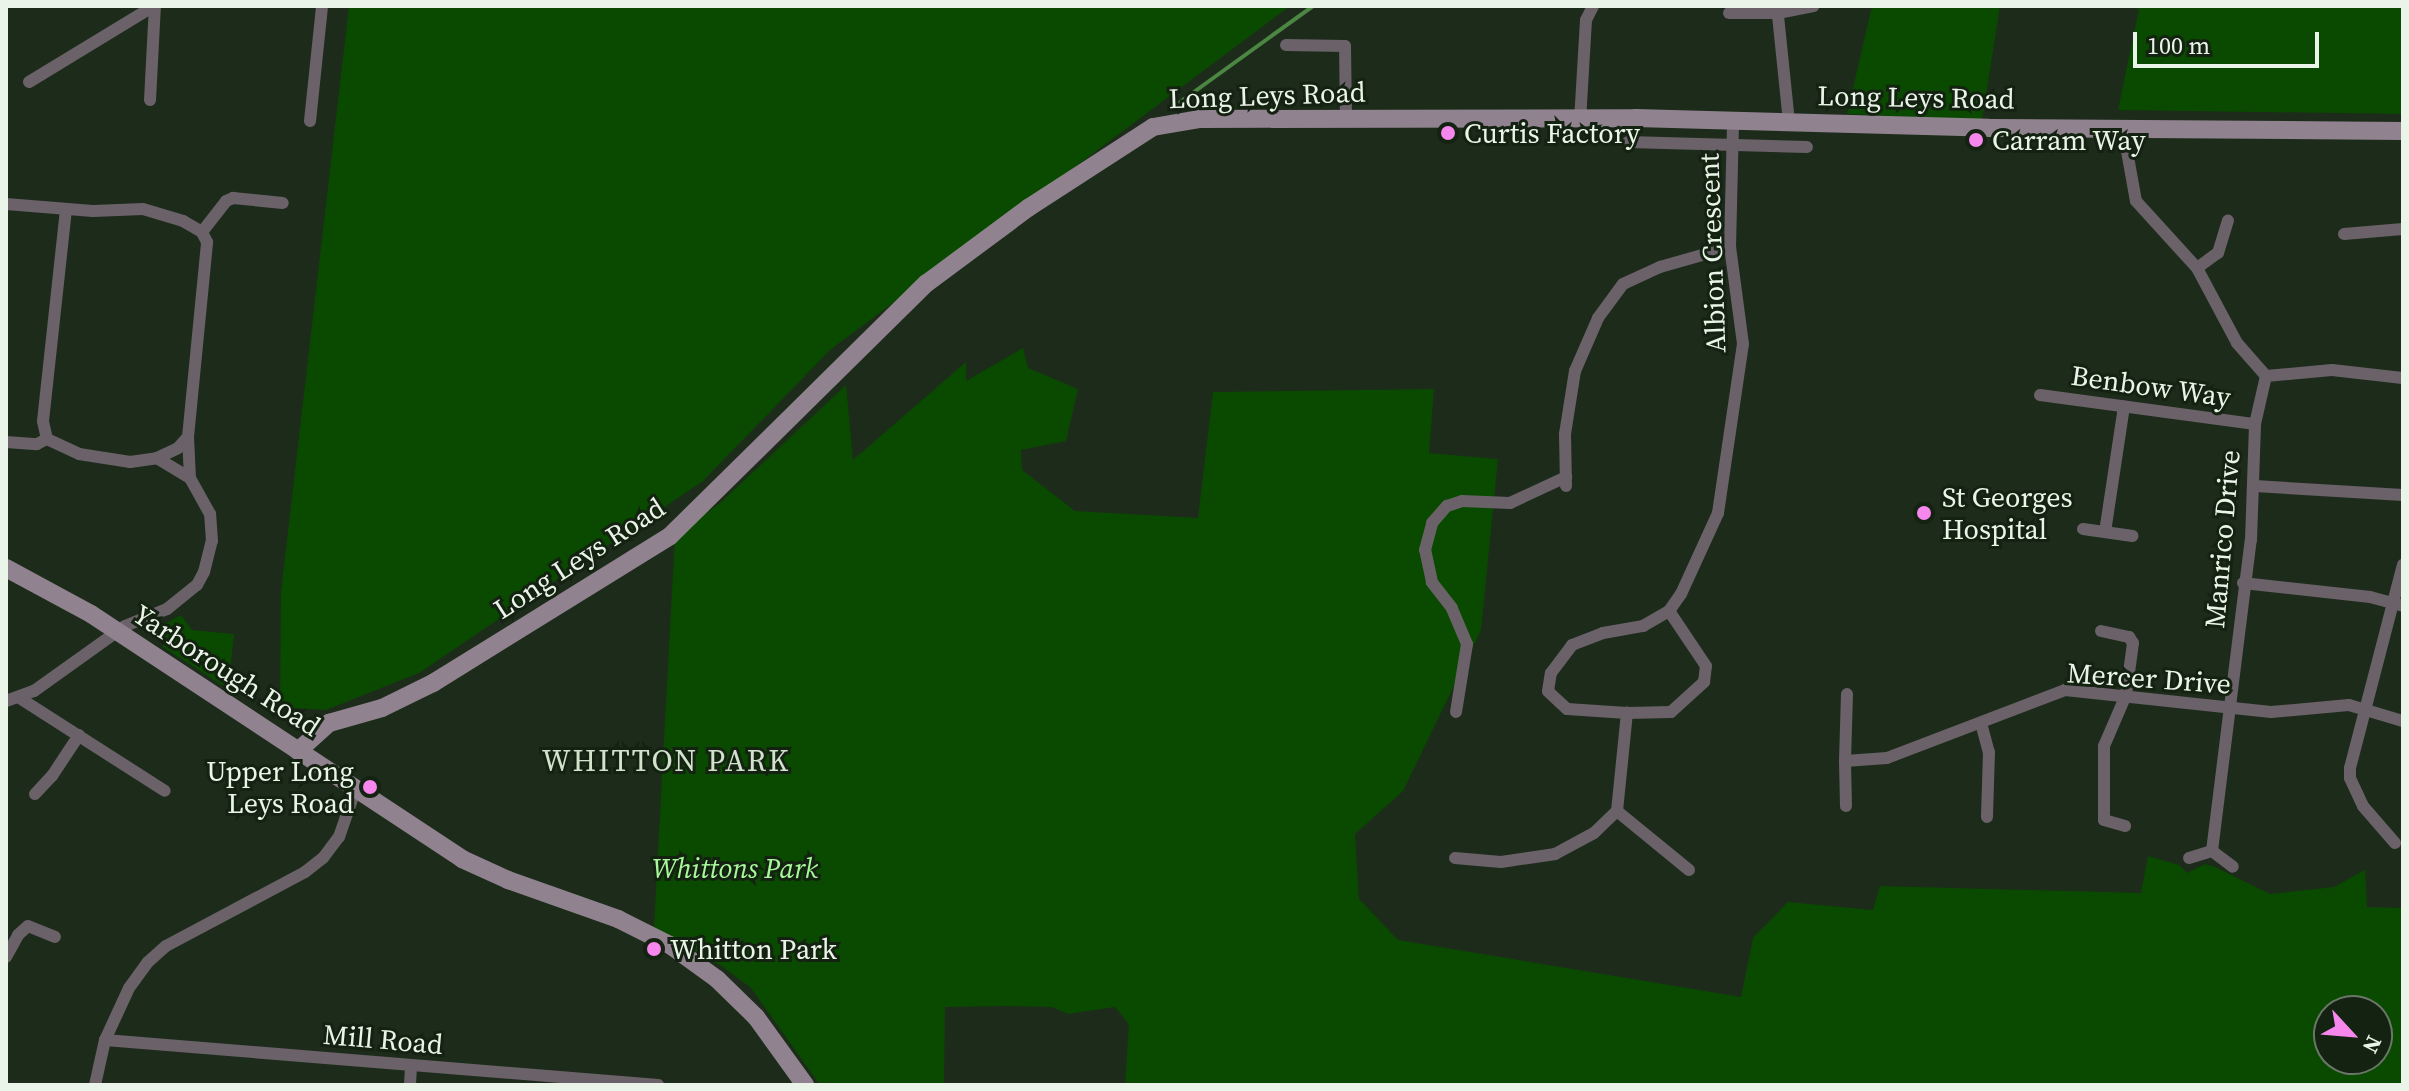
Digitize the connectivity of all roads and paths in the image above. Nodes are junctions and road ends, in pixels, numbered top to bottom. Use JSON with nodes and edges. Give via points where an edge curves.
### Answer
{"nodes":[{"id":1,"x":155,"y":6,"type":"edge"},
{"id":2,"x":322,"y":6,"type":"edge"},
{"id":3,"x":1593,"y":6,"type":"edge"},
{"id":4,"x":1813,"y":6,"type":"edge"},
{"id":5,"x":1778,"y":9,"type":"edge"},
{"id":6,"x":1729,"y":13,"type":"dead end"},
{"id":7,"x":1286,"y":45,"type":"dead end"},
{"id":8,"x":29,"y":82,"type":"dead end"},
{"id":9,"x":150,"y":100,"type":"dead end"},
{"id":10,"x":1346,"y":119,"type":"junction"},
{"id":11,"x":310,"y":121,"type":"dead end"},
{"id":12,"x":1580,"y":121,"type":"junction"},
{"id":13,"x":1733,"y":121,"type":"junction"},
{"id":14,"x":1789,"y":122,"type":"junction"},
{"id":15,"x":2123,"y":129,"type":"junction"},
{"id":16,"x":2403,"y":131,"type":"edge"},
{"id":17,"x":1628,"y":142,"type":"dead end"},
{"id":18,"x":1731,"y":143,"type":"junction"},
{"id":19,"x":1807,"y":147,"type":"dead end"},
{"id":20,"x":283,"y":203,"type":"dead end"},
{"id":21,"x":6,"y":204,"type":"edge"},
{"id":22,"x":66,"y":210,"type":"junction"},
{"id":23,"x":2228,"y":221,"type":"dead end"},
{"id":24,"x":2403,"y":229,"type":"edge"},
{"id":25,"x":202,"y":232,"type":"junction"},
{"id":26,"x":2344,"y":234,"type":"dead end"},
{"id":27,"x":1730,"y":247,"type":"junction"},
{"id":28,"x":2197,"y":268,"type":"junction"},
{"id":29,"x":2266,"y":376,"type":"junction"},
{"id":30,"x":2403,"y":378,"type":"edge"},
{"id":31,"x":2040,"y":395,"type":"dead end"},
{"id":32,"x":2124,"y":406,"type":"junction"},
{"id":33,"x":2255,"y":424,"type":"junction"},
{"id":34,"x":188,"y":437,"type":"junction"},
{"id":35,"x":47,"y":439,"type":"junction"},
{"id":36,"x":6,"y":442,"type":"edge"},
{"id":37,"x":157,"y":458,"type":"junction"},
{"id":38,"x":190,"y":478,"type":"junction"},
{"id":39,"x":2255,"y":486,"type":"junction"},
{"id":40,"x":2403,"y":495,"type":"edge"},
{"id":41,"x":2083,"y":529,"type":"dead end"},
{"id":42,"x":2105,"y":532,"type":"junction"},
{"id":43,"x":2133,"y":536,"type":"dead end"},
{"id":44,"x":2403,"y":565,"type":"edge"},
{"id":45,"x":6,"y":568,"type":"edge"},
{"id":46,"x":2243,"y":583,"type":"junction"},
{"id":47,"x":2397,"y":604,"type":"edge"},
{"id":48,"x":1669,"y":611,"type":"junction"},
{"id":49,"x":144,"y":621,"type":"junction"},
{"id":50,"x":2101,"y":631,"type":"dead end"},
{"id":51,"x":118,"y":632,"type":"junction"},
{"id":52,"x":140,"y":646,"type":"junction"},
{"id":53,"x":1847,"y":694,"type":"dead end"},
{"id":54,"x":2126,"y":695,"type":"junction"},
{"id":55,"x":12,"y":699,"type":"edge"},
{"id":56,"x":2228,"y":707,"type":"junction"},
{"id":57,"x":2364,"y":709,"type":"junction"},
{"id":58,"x":1456,"y":712,"type":"dead end"},
{"id":59,"x":1627,"y":713,"type":"junction"},
{"id":60,"x":2403,"y":721,"type":"edge"},
{"id":61,"x":1981,"y":723,"type":"junction"},
{"id":62,"x":79,"y":735,"type":"junction"},
{"id":63,"x":298,"y":751,"type":"junction"},
{"id":64,"x":1845,"y":761,"type":"junction"},
{"id":65,"x":356,"y":788,"type":"junction"},
{"id":66,"x":165,"y":791,"type":"dead end"},
{"id":67,"x":35,"y":794,"type":"dead end"},
{"id":68,"x":1846,"y":806,"type":"dead end"},
{"id":69,"x":1617,"y":811,"type":"junction"},
{"id":70,"x":1987,"y":817,"type":"dead end"},
{"id":71,"x":2125,"y":826,"type":"dead end"},
{"id":72,"x":2399,"y":842,"type":"edge"},
{"id":73,"x":2212,"y":851,"type":"junction"},
{"id":74,"x":2389,"y":857,"type":"dead end"},
{"id":75,"x":1455,"y":858,"type":"dead end"},
{"id":76,"x":2189,"y":858,"type":"dead end"},
{"id":77,"x":2233,"y":867,"type":"dead end"},
{"id":78,"x":1689,"y":870,"type":"dead end"},
{"id":79,"x":55,"y":937,"type":"dead end"},
{"id":80,"x":6,"y":957,"type":"edge"},
{"id":81,"x":105,"y":1040,"type":"junction"},
{"id":82,"x":411,"y":1066,"type":"junction"},
{"id":83,"x":528,"y":1079,"type":"edge"},
{"id":84,"x":95,"y":1085,"type":"edge"},
{"id":85,"x":410,"y":1085,"type":"edge"},
{"id":86,"x":658,"y":1085,"type":"edge"},
{"id":87,"x":805,"y":1085,"type":"edge"}],
"edges":[{"from":1,"to":8,"type":"street"},
{"from":1,"to":9,"type":"street"},
{"from":2,"to":11,"type":"street"},
{"from":3,"to":12,"type":"street","via":[[1586,20]]},
{"from":4,"to":5,"type":"street"},
{"from":5,"to":6,"type":"street"},
{"from":5,"to":14,"type":"street"},
{"from":7,"to":10,"type":"street","via":[[1345,46]]},
{"from":10,"to":12,"type":"street","name":"Long Leys Road"},
{"from":10,"to":63,"type":"street","name":"Long Leys Road","via":[[1186,120],[1132,138],[936,276],[670,536],[433,683],[382,708],[329,723]]},
{"from":12,"to":13,"type":"street","name":"Long Leys Road"},
{"from":13,"to":14,"type":"street","name":"Long Leys Road"},
{"from":13,"to":18,"type":"street","name":"Albion Crescent"},
{"from":14,"to":15,"type":"street","name":"Long Leys Road"},
{"from":15,"to":16,"type":"street","name":"Long Leys Road"},
{"from":15,"to":28,"type":"street","via":[[2136,201]]},
{"from":17,"to":18,"type":"street"},
{"from":18,"to":19,"type":"street"},
{"from":18,"to":27,"type":"street","name":"Albion Crescent"},
{"from":20,"to":25,"type":"street","via":[[233,198]]},
{"from":21,"to":22,"type":"street"},
{"from":22,"to":25,"type":"street","via":[[143,209]]},
{"from":22,"to":35,"type":"street","via":[[43,421]]},
{"from":23,"to":28,"type":"street","via":[[2218,253]]},
{"from":24,"to":26,"type":"street"},
{"from":25,"to":34,"type":"street","via":[[207,242]]},
{"from":27,"to":48,"type":"street","name":"Albion Crescent","via":[[1743,344],[1718,513]]},
{"from":27,"to":58,"type":"street","via":[[1623,284],[1606,307],[1575,371],[1565,434],[1566,482],[1510,503],[1462,501],[1447,506],[1432,523],[1425,550],[1432,582],[1452,608],[1467,644]]},
{"from":28,"to":29,"type":"street","via":[[2237,343]]},
{"from":29,"to":30,"type":"street","via":[[2332,370]]},
{"from":29,"to":33,"type":"street","name":"Manrico Drive"},
{"from":31,"to":32,"type":"street","name":"Benbow Way"},
{"from":32,"to":33,"type":"street","name":"Benbow Way"},
{"from":32,"to":42,"type":"street"},
{"from":33,"to":39,"type":"street","name":"Manrico Drive"},
{"from":34,"to":37,"type":"street"},
{"from":34,"to":38,"type":"street"},
{"from":35,"to":36,"type":"street","via":[[37,444]]},
{"from":35,"to":37,"type":"street","via":[[102,460]]},
{"from":37,"to":38,"type":"street"},
{"from":38,"to":49,"type":"street","via":[[212,525],[204,572],[186,596]]},
{"from":39,"to":40,"type":"street"},
{"from":39,"to":46,"type":"street","name":"Manrico Drive"},
{"from":41,"to":42,"type":"street"},
{"from":42,"to":43,"type":"street"},
{"from":44,"to":47,"type":"street"},
{"from":45,"to":51,"type":"street","name":"Yarborough Road"},
{"from":46,"to":47,"type":"street"},
{"from":46,"to":56,"type":"street","name":"Manrico Drive"},
{"from":47,"to":57,"type":"street"},
{"from":48,"to":59,"type":"street","via":[[1706,666],[1704,682],[1671,712]]},
{"from":48,"to":59,"type":"street","via":[[1643,626],[1572,645],[1551,673],[1548,691],[1567,709]]},
{"from":49,"to":51,"type":"street"},
{"from":49,"to":52,"type":"street"},
{"from":50,"to":54,"type":"street","via":[[2129,637],[2133,643]]},
{"from":51,"to":52,"type":"street","name":"Yarborough Road"},
{"from":51,"to":55,"type":"street","via":[[34,691]]},
{"from":52,"to":63,"type":"street","name":"Yarborough Road"},
{"from":53,"to":64,"type":"street"},
{"from":54,"to":56,"type":"street","name":"Mercer Drive"},
{"from":54,"to":61,"type":"street","name":"Mercer Drive","via":[[2065,690]]},
{"from":54,"to":71,"type":"street","via":[[2104,746],[2104,820]]},
{"from":55,"to":62,"type":"street"},
{"from":56,"to":57,"type":"street","name":"Mercer Drive","via":[[2271,712],[2340,705]]},
{"from":56,"to":73,"type":"street","name":"Manrico Drive"},
{"from":57,"to":60,"type":"street","name":"Mercer Drive"},
{"from":57,"to":72,"type":"street","via":[[2350,778],[2363,806]]},
{"from":59,"to":69,"type":"street"},
{"from":61,"to":64,"type":"street","name":"Mercer Drive","via":[[1887,758]]},
{"from":61,"to":70,"type":"street","via":[[1989,752]]},
{"from":62,"to":66,"type":"street"},
{"from":62,"to":67,"type":"street"},
{"from":63,"to":65,"type":"street","name":"Yarborough Road"},
{"from":64,"to":68,"type":"street"},
{"from":65,"to":81,"type":"street","via":[[331,851],[305,872],[166,946],[131,984]]},
{"from":65,"to":87,"type":"street","name":"Yarborough Road","via":[[462,859],[618,919],[692,960],[756,1017]]},
{"from":69,"to":75,"type":"street","via":[[1594,833],[1555,854],[1501,862]]},
{"from":69,"to":78,"type":"street"},
{"from":72,"to":74,"type":"street"},
{"from":73,"to":76,"type":"street"},
{"from":73,"to":77,"type":"street"},
{"from":79,"to":80,"type":"street","via":[[28,926]]},
{"from":81,"to":82,"type":"street","name":"Mill Road"},
{"from":81,"to":84,"type":"street"},
{"from":82,"to":83,"type":"street","name":"Mill Road"},
{"from":82,"to":85,"type":"street"},
{"from":83,"to":86,"type":"street","name":"Mill Road"}]}
